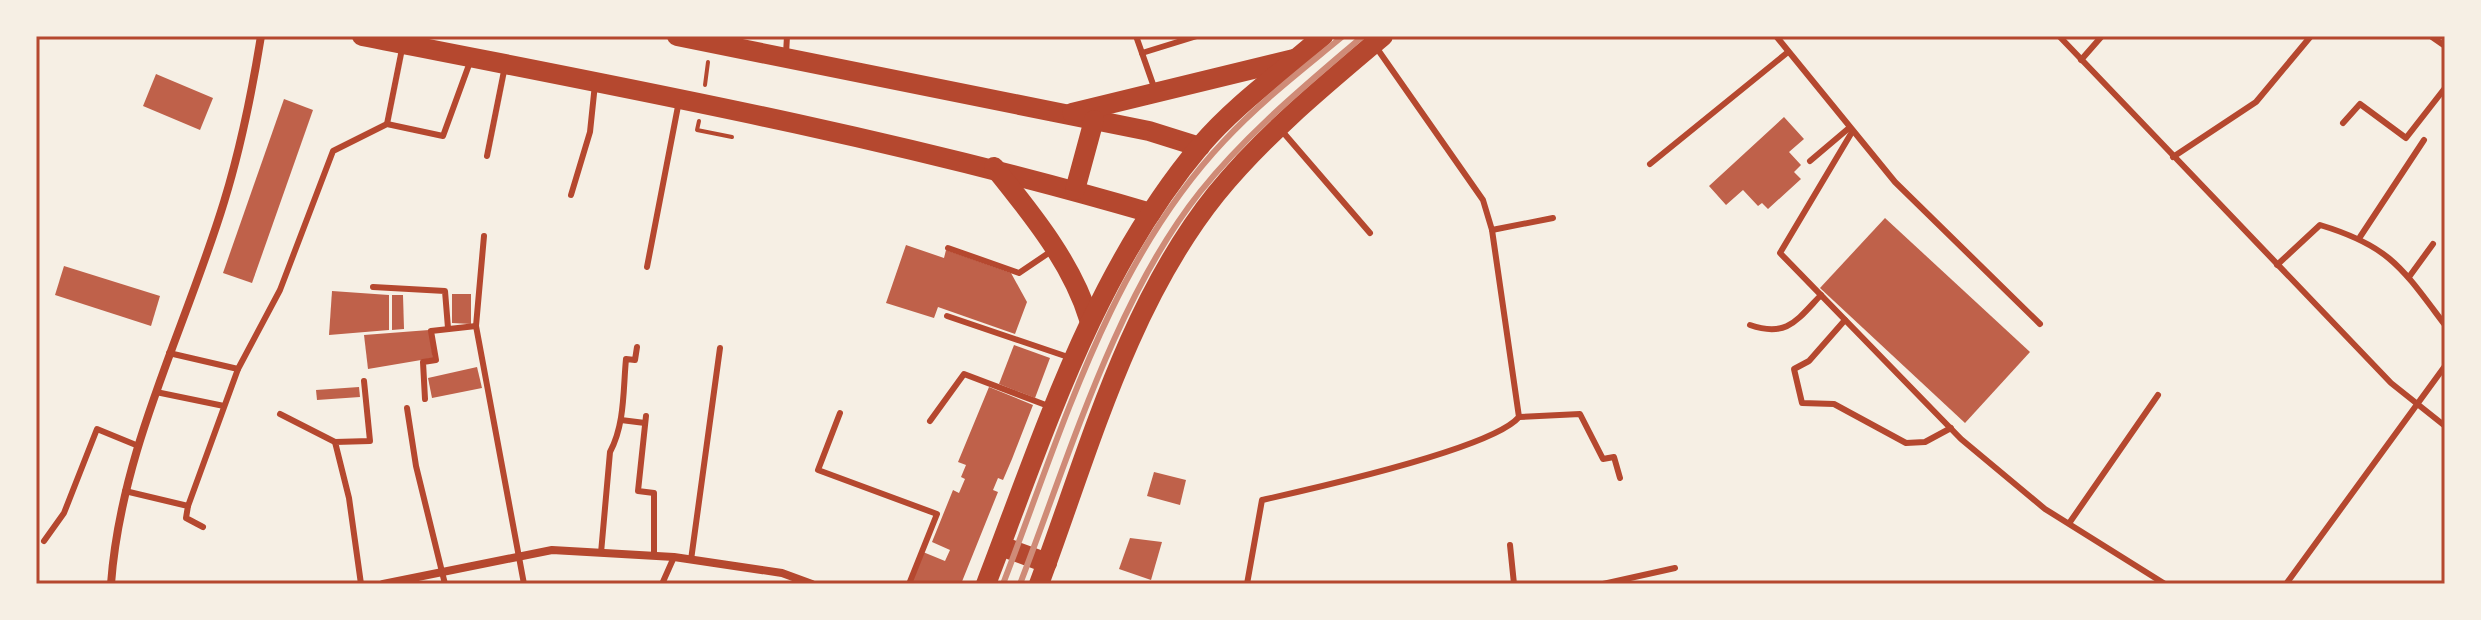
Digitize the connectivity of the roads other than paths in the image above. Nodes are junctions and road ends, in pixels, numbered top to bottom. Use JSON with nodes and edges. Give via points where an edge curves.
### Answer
{"nodes":[{"id":1,"x":261,"y":36,"type":"edge"},
{"id":2,"x":362,"y":36,"type":"edge"},
{"id":3,"x":677,"y":36,"type":"edge"},
{"id":4,"x":787,"y":36,"type":"edge"},
{"id":5,"x":1136,"y":36,"type":"edge"},
{"id":6,"x":1197,"y":36,"type":"edge"},
{"id":7,"x":1323,"y":36,"type":"edge"},
{"id":8,"x":1776,"y":36,"type":"edge"},
{"id":9,"x":2059,"y":36,"type":"edge"},
{"id":10,"x":2102,"y":36,"type":"edge"},
{"id":11,"x":2311,"y":36,"type":"edge"},
{"id":12,"x":2432,"y":37,"type":"edge"},
{"id":13,"x":1378,"y":40,"type":"edge"},
{"id":14,"x":403,"y":44,"type":"junction"},
{"id":15,"x":2445,"y":46,"type":"edge"},
{"id":16,"x":1788,"y":52,"type":"junction"},
{"id":17,"x":1142,"y":53,"type":"junction"},
{"id":18,"x":472,"y":56,"type":"junction"},
{"id":19,"x":785,"y":58,"type":"junction"},
{"id":20,"x":1297,"y":59,"type":"junction"},
{"id":21,"x":2081,"y":60,"type":"junction"},
{"id":22,"x":506,"y":63,"type":"junction"},
{"id":23,"x":596,"y":80,"type":"junction"},
{"id":24,"x":2445,"y":88,"type":"edge"},
{"id":25,"x":1156,"y":93,"type":"junction"},
{"id":26,"x":680,"y":97,"type":"junction"},
{"id":27,"x":1065,"y":115,"type":"junction"},
{"id":28,"x":1094,"y":120,"type":"junction"},
{"id":29,"x":2343,"y":123,"type":"dead end"},
{"id":30,"x":387,"y":124,"type":"junction"},
{"id":31,"x":1280,"y":128,"type":"junction"},
{"id":32,"x":1851,"y":130,"type":"junction"},
{"id":33,"x":2424,"y":140,"type":"dead end"},
{"id":34,"x":1200,"y":147,"type":"junction"},
{"id":35,"x":487,"y":156,"type":"dead end"},
{"id":36,"x":2173,"y":157,"type":"junction"},
{"id":37,"x":1810,"y":161,"type":"dead end"},
{"id":38,"x":1650,"y":164,"type":"dead end"},
{"id":39,"x":994,"y":167,"type":"junction"},
{"id":40,"x":1075,"y":190,"type":"junction"},
{"id":41,"x":571,"y":195,"type":"dead end"},
{"id":42,"x":1151,"y":213,"type":"junction"},
{"id":43,"x":1553,"y":218,"type":"dead end"},
{"id":44,"x":1492,"y":230,"type":"junction"},
{"id":45,"x":1370,"y":233,"type":"dead end"},
{"id":46,"x":484,"y":236,"type":"dead end"},
{"id":47,"x":2360,"y":237,"type":"junction"},
{"id":48,"x":2433,"y":244,"type":"dead end"},
{"id":49,"x":948,"y":248,"type":"dead end"},
{"id":50,"x":1054,"y":250,"type":"junction"},
{"id":51,"x":2277,"y":265,"type":"junction"},
{"id":52,"x":647,"y":267,"type":"dead end"},
{"id":53,"x":2409,"y":277,"type":"junction"},
{"id":54,"x":373,"y":287,"type":"dead end"},
{"id":55,"x":1821,"y":295,"type":"junction"},
{"id":56,"x":947,"y":316,"type":"dead end"},
{"id":57,"x":1089,"y":319,"type":"junction"},
{"id":58,"x":1845,"y":320,"type":"junction"},
{"id":59,"x":2040,"y":324,"type":"dead end"},
{"id":60,"x":1750,"y":325,"type":"dead end"},
{"id":61,"x":2445,"y":325,"type":"edge"},
{"id":62,"x":476,"y":326,"type":"junction"},
{"id":63,"x":448,"y":328,"type":"junction"},
{"id":64,"x":637,"y":347,"type":"dead end"},
{"id":65,"x":720,"y":348,"type":"dead end"},
{"id":66,"x":169,"y":353,"type":"junction"},
{"id":67,"x":1075,"y":359,"type":"junction"},
{"id":68,"x":2445,"y":366,"type":"edge"},
{"id":69,"x":238,"y":369,"type":"junction"},
{"id":70,"x":364,"y":381,"type":"dead end"},
{"id":71,"x":156,"y":392,"type":"junction"},
{"id":72,"x":2158,"y":395,"type":"dead end"},
{"id":73,"x":425,"y":399,"type":"dead end"},
{"id":74,"x":2416,"y":403,"type":"junction"},
{"id":75,"x":224,"y":406,"type":"junction"},
{"id":76,"x":407,"y":408,"type":"dead end"},
{"id":77,"x":1054,"y":408,"type":"junction"},
{"id":78,"x":840,"y":413,"type":"dead end"},
{"id":79,"x":280,"y":414,"type":"dead end"},
{"id":80,"x":1519,"y":417,"type":"junction"},
{"id":81,"x":621,"y":420,"type":"junction"},
{"id":82,"x":930,"y":421,"type":"dead end"},
{"id":83,"x":2445,"y":426,"type":"edge"},
{"id":84,"x":1951,"y":428,"type":"junction"},
{"id":85,"x":335,"y":442,"type":"junction"},
{"id":86,"x":136,"y":445,"type":"junction"},
{"id":87,"x":1620,"y":478,"type":"dead end"},
{"id":88,"x":125,"y":491,"type":"junction"},
{"id":89,"x":188,"y":506,"type":"junction"},
{"id":90,"x":2070,"y":522,"type":"junction"},
{"id":91,"x":203,"y":527,"type":"dead end"},
{"id":92,"x":44,"y":541,"type":"dead end"},
{"id":93,"x":1510,"y":545,"type":"dead end"},
{"id":94,"x":1001,"y":546,"type":"junction"},
{"id":95,"x":601,"y":553,"type":"junction"},
{"id":96,"x":654,"y":555,"type":"junction"},
{"id":97,"x":518,"y":556,"type":"junction"},
{"id":98,"x":674,"y":557,"type":"junction"},
{"id":99,"x":691,"y":560,"type":"junction"},
{"id":100,"x":1047,"y":563,"type":"junction"},
{"id":101,"x":1675,"y":568,"type":"dead end"},
{"id":102,"x":442,"y":572,"type":"junction"},
{"id":103,"x":111,"y":584,"type":"edge"},
{"id":104,"x":361,"y":584,"type":"edge"},
{"id":105,"x":383,"y":584,"type":"edge"},
{"id":106,"x":445,"y":584,"type":"edge"},
{"id":107,"x":524,"y":584,"type":"edge"},
{"id":108,"x":662,"y":584,"type":"edge"},
{"id":109,"x":812,"y":584,"type":"edge"},
{"id":110,"x":909,"y":584,"type":"edge"},
{"id":111,"x":986,"y":584,"type":"edge"},
{"id":112,"x":1039,"y":584,"type":"edge"},
{"id":113,"x":1247,"y":584,"type":"edge"},
{"id":114,"x":1514,"y":584,"type":"edge"},
{"id":115,"x":1603,"y":584,"type":"edge"},
{"id":116,"x":2165,"y":584,"type":"edge"},
{"id":117,"x":2286,"y":584,"type":"edge"}],
"edges":[{"from":1,"to":66,"type":"street","via":[[248,114],[224,203]]},
{"from":2,"to":14,"type":"main road"},
{"from":3,"to":19,"type":"main road"},
{"from":4,"to":19,"type":"lane"},
{"from":5,"to":17,"type":"lane"},
{"from":6,"to":17,"type":"lane"},
{"from":7,"to":20,"type":"main road"},
{"from":8,"to":16,"type":"lane"},
{"from":9,"to":21,"type":"lane"},
{"from":10,"to":21,"type":"lane"},
{"from":11,"to":36,"type":"lane","via":[[2256,102]]},
{"from":12,"to":15,"type":"lane"},
{"from":13,"to":31,"type":"main road"},
{"from":13,"to":44,"type":"lane","via":[[1483,200]]},
{"from":14,"to":18,"type":"main road"},
{"from":14,"to":30,"type":"lane"},
{"from":16,"to":32,"type":"lane"},
{"from":16,"to":38,"type":"lane"},
{"from":17,"to":25,"type":"lane"},
{"from":18,"to":22,"type":"main road"},
{"from":18,"to":30,"type":"lane","via":[[443,136]]},
{"from":19,"to":27,"type":"main road"},
{"from":20,"to":25,"type":"main road"},
{"from":20,"to":34,"type":"main road"},
{"from":21,"to":36,"type":"lane"},
{"from":22,"to":23,"type":"main road"},
{"from":22,"to":35,"type":"lane"},
{"from":23,"to":26,"type":"main road"},
{"from":23,"to":41,"type":"lane","via":[[590,132]]},
{"from":24,"to":29,"type":"lane","via":[[2406,138],[2360,104]]},
{"from":25,"to":27,"type":"main road"},
{"from":26,"to":39,"type":"main road"},
{"from":26,"to":52,"type":"lane"},
{"from":27,"to":28,"type":"main road"},
{"from":28,"to":34,"type":"main road"},
{"from":28,"to":40,"type":"main road"},
{"from":30,"to":69,"type":"lane","via":[[333,151],[280,290]]},
{"from":31,"to":45,"type":"lane"},
{"from":31,"to":100,"type":"main road","via":[[1216,195],[1164,272],[1112,389]]},
{"from":32,"to":37,"type":"lane"},
{"from":32,"to":55,"type":"lane","via":[[1780,253]]},
{"from":32,"to":59,"type":"lane","via":[[1895,182]]},
{"from":33,"to":47,"type":"lane"},
{"from":34,"to":42,"type":"main road"},
{"from":36,"to":51,"type":"lane"},
{"from":39,"to":40,"type":"main road"},
{"from":39,"to":50,"type":"main road"},
{"from":40,"to":42,"type":"main road"},
{"from":42,"to":57,"type":"main road"},
{"from":43,"to":44,"type":"lane"},
{"from":44,"to":80,"type":"lane"},
{"from":46,"to":62,"type":"lane"},
{"from":47,"to":51,"type":"lane","via":[[2320,225]]},
{"from":47,"to":53,"type":"lane","via":[[2397,261]]},
{"from":48,"to":53,"type":"lane"},
{"from":49,"to":50,"type":"lane","via":[[1019,273]]},
{"from":50,"to":57,"type":"main road"},
{"from":51,"to":74,"type":"lane"},
{"from":53,"to":61,"type":"lane"},
{"from":54,"to":63,"type":"lane","via":[[445,291]]},
{"from":55,"to":58,"type":"lane"},
{"from":55,"to":60,"type":"lane","via":[[1791,326],[1768,332]]},
{"from":56,"to":67,"type":"lane"},
{"from":57,"to":67,"type":"main road"},
{"from":58,"to":84,"type":"lane"},
{"from":58,"to":84,"type":"lane","via":[[1809,361],[1794,369],[1802,403],[1834,404],[1906,443],[1925,442]]},
{"from":62,"to":63,"type":"lane"},
{"from":62,"to":97,"type":"lane"},
{"from":63,"to":73,"type":"lane","via":[[431,331],[436,360],[423,362]]},
{"from":64,"to":81,"type":"lane","via":[[635,360],[626,359]]},
{"from":65,"to":99,"type":"lane"},
{"from":66,"to":69,"type":"lane"},
{"from":66,"to":71,"type":"street"},
{"from":67,"to":77,"type":"main road"},
{"from":68,"to":74,"type":"lane"},
{"from":69,"to":75,"type":"lane"},
{"from":70,"to":85,"type":"lane","via":[[370,441]]},
{"from":71,"to":75,"type":"lane"},
{"from":71,"to":86,"type":"street"},
{"from":72,"to":90,"type":"lane"},
{"from":74,"to":83,"type":"lane"},
{"from":74,"to":117,"type":"lane"},
{"from":75,"to":89,"type":"lane"},
{"from":76,"to":102,"type":"lane"},
{"from":77,"to":82,"type":"lane","via":[[964,374]]},
{"from":77,"to":94,"type":"main road"},
{"from":78,"to":110,"type":"lane","via":[[818,470],[937,514]]},
{"from":79,"to":85,"type":"lane"},
{"from":80,"to":87,"type":"lane","via":[[1580,414],[1603,459],[1614,457]]},
{"from":80,"to":113,"type":"lane","via":[[1510,427],[1452,451],[1262,500]]},
{"from":81,"to":95,"type":"lane","via":[[610,452]]},
{"from":81,"to":96,"type":"lane","via":[[646,420],[638,491],[654,493]]},
{"from":84,"to":90,"type":"lane","via":[[2045,509]]},
{"from":85,"to":104,"type":"lane"},
{"from":86,"to":88,"type":"street"},
{"from":86,"to":92,"type":"lane","via":[[97,429],[64,513]]},
{"from":88,"to":89,"type":"lane"},
{"from":88,"to":103,"type":"street"},
{"from":89,"to":91,"type":"lane","via":[[186,518]]},
{"from":90,"to":116,"type":"lane"},
{"from":93,"to":114,"type":"lane"},
{"from":94,"to":100,"type":"main road"},
{"from":94,"to":111,"type":"main road"},
{"from":95,"to":96,"type":"street"},
{"from":95,"to":97,"type":"street","via":[[552,550]]},
{"from":96,"to":98,"type":"street"},
{"from":97,"to":102,"type":"street"},
{"from":97,"to":107,"type":"lane"},
{"from":98,"to":99,"type":"street"},
{"from":98,"to":108,"type":"lane"},
{"from":99,"to":109,"type":"street","via":[[782,573]]},
{"from":100,"to":112,"type":"main road"},
{"from":101,"to":115,"type":"lane"},
{"from":102,"to":105,"type":"street"},
{"from":102,"to":106,"type":"lane"}]}
